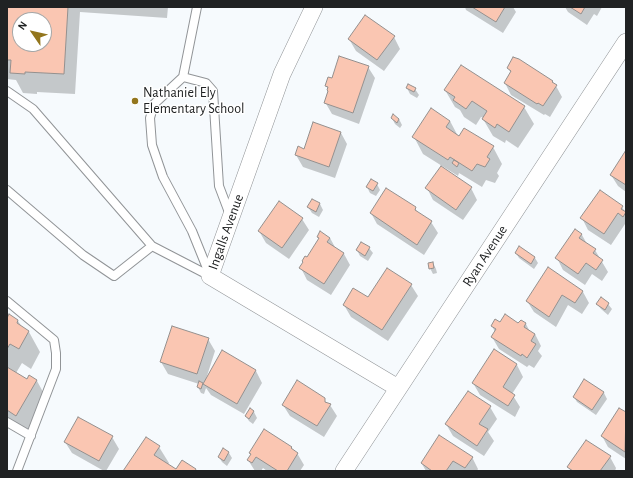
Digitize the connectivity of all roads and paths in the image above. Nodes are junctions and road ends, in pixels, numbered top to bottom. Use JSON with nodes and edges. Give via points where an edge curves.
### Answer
{"nodes":[{"id":1,"x":197,"y":7,"type":"edge"},
{"id":2,"x":314,"y":7,"type":"edge"},
{"id":3,"x":626,"y":42,"type":"edge"},
{"id":4,"x":183,"y":77,"type":"junction"},
{"id":5,"x":7,"y":91,"type":"edge"},
{"id":6,"x":7,"y":190,"type":"edge"},
{"id":7,"x":231,"y":218,"type":"junction"},
{"id":8,"x":152,"y":246,"type":"junction"},
{"id":9,"x":210,"y":276,"type":"junction"},
{"id":10,"x":7,"y":301,"type":"edge"},
{"id":11,"x":398,"y":388,"type":"junction"},
{"id":12,"x":7,"y":422,"type":"edge"},
{"id":13,"x":30,"y":436,"type":"junction"},
{"id":14,"x":17,"y":471,"type":"edge"},
{"id":15,"x":344,"y":471,"type":"edge"}],
"edges":[{"from":1,"to":4,"type":"lane"},
{"from":2,"to":7,"type":"street","name":"Ingalls Avenue","via":[[282,74]]},
{"from":3,"to":11,"type":"street","name":"Ryan Avenue"},
{"from":4,"to":7,"type":"lane","via":[[206,83],[213,91],[219,186]]},
{"from":4,"to":9,"type":"lane","via":[[154,104],[150,118],[152,145],[163,177],[192,231]]},
{"from":5,"to":8,"type":"lane","via":[[33,109]]},
{"from":6,"to":8,"type":"lane","via":[[83,255],[114,276]]},
{"from":7,"to":9,"type":"street","name":"Ingalls Avenue"},
{"from":8,"to":9,"type":"lane"},
{"from":9,"to":11,"type":"street","name":"Ingalls Avenue"},
{"from":10,"to":13,"type":"lane","via":[[54,340],[56,369]]},
{"from":11,"to":15,"type":"street","name":"Ryan Avenue"},
{"from":12,"to":13,"type":"lane"},
{"from":13,"to":14,"type":"lane"}]}
